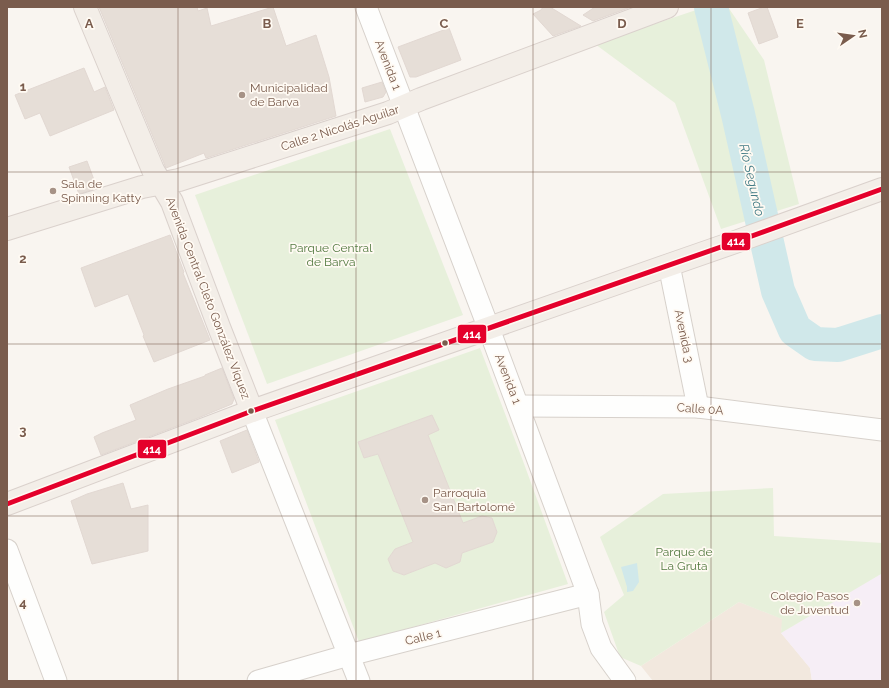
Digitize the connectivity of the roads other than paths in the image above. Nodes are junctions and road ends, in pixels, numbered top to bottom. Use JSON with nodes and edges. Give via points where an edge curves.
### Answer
{"nodes":[{"id":1,"x":86,"y":7,"type":"edge"},
{"id":2,"x":366,"y":7,"type":"edge"},
{"id":3,"x":667,"y":7,"type":"edge"},
{"id":4,"x":404,"y":106,"type":"junction"},
{"id":5,"x":160,"y":183,"type":"junction"},
{"id":6,"x":882,"y":189,"type":"edge"},
{"id":7,"x":7,"y":229,"type":"edge"},
{"id":8,"x":669,"y":265,"type":"junction"},
{"id":9,"x":489,"y":329,"type":"junction"},
{"id":10,"x":518,"y":406,"type":"junction"},
{"id":11,"x":698,"y":407,"type":"junction"},
{"id":12,"x":252,"y":411,"type":"junction"},
{"id":13,"x":882,"y":430,"type":"edge"},
{"id":14,"x":7,"y":504,"type":"edge"},
{"id":15,"x":7,"y":550,"type":"edge"},
{"id":16,"x":588,"y":594,"type":"junction"},
{"id":17,"x":349,"y":656,"type":"junction"},
{"id":18,"x":56,"y":681,"type":"edge"},
{"id":19,"x":258,"y":681,"type":"edge"},
{"id":20,"x":359,"y":681,"type":"edge"},
{"id":21,"x":625,"y":681,"type":"edge"}],
"edges":[{"from":1,"to":5,"type":"main road","name":"Avenida Central Cleto González Víquez"},
{"from":2,"to":4,"type":"street","name":"Avenida 1"},
{"from":3,"to":4,"type":"main road","name":"Calle 2 Nicolás Aguilar"},
{"from":4,"to":5,"type":"main road","name":"Calle 2 Nicolás Aguilar","via":[[179,180]]},
{"from":4,"to":9,"type":"street","name":"Avenida 1"},
{"from":5,"to":7,"type":"main road","name":"Calle 2 Nicolás Aguilar","via":[[142,186]]},
{"from":5,"to":12,"type":"main road","name":"Avenida Central Cleto González Víquez","via":[[172,202]]},
{"from":6,"to":8,"type":"main road"},
{"from":8,"to":9,"type":"main road"},
{"from":8,"to":11,"type":"street","name":"Avenida 3"},
{"from":9,"to":10,"type":"street","name":"Avenida 1"},
{"from":9,"to":12,"type":"main road"},
{"from":10,"to":11,"type":"street","name":"Calle 0A"},
{"from":10,"to":16,"type":"street","name":"Avenida 1"},
{"from":11,"to":13,"type":"street","name":"Calle 0A"},
{"from":12,"to":14,"type":"main road"},
{"from":12,"to":17,"type":"street","name":"Avenida Central Cleto González Víquez"},
{"from":15,"to":18,"type":"street"},
{"from":16,"to":17,"type":"street","name":"Calle 1"},
{"from":16,"to":21,"type":"street","name":"Avenida 1","via":[[592,624],[601,648]]},
{"from":17,"to":19,"type":"street","name":"Calle 1"},
{"from":17,"to":20,"type":"street","name":"Avenida Central Cleto González Víquez"}]}
